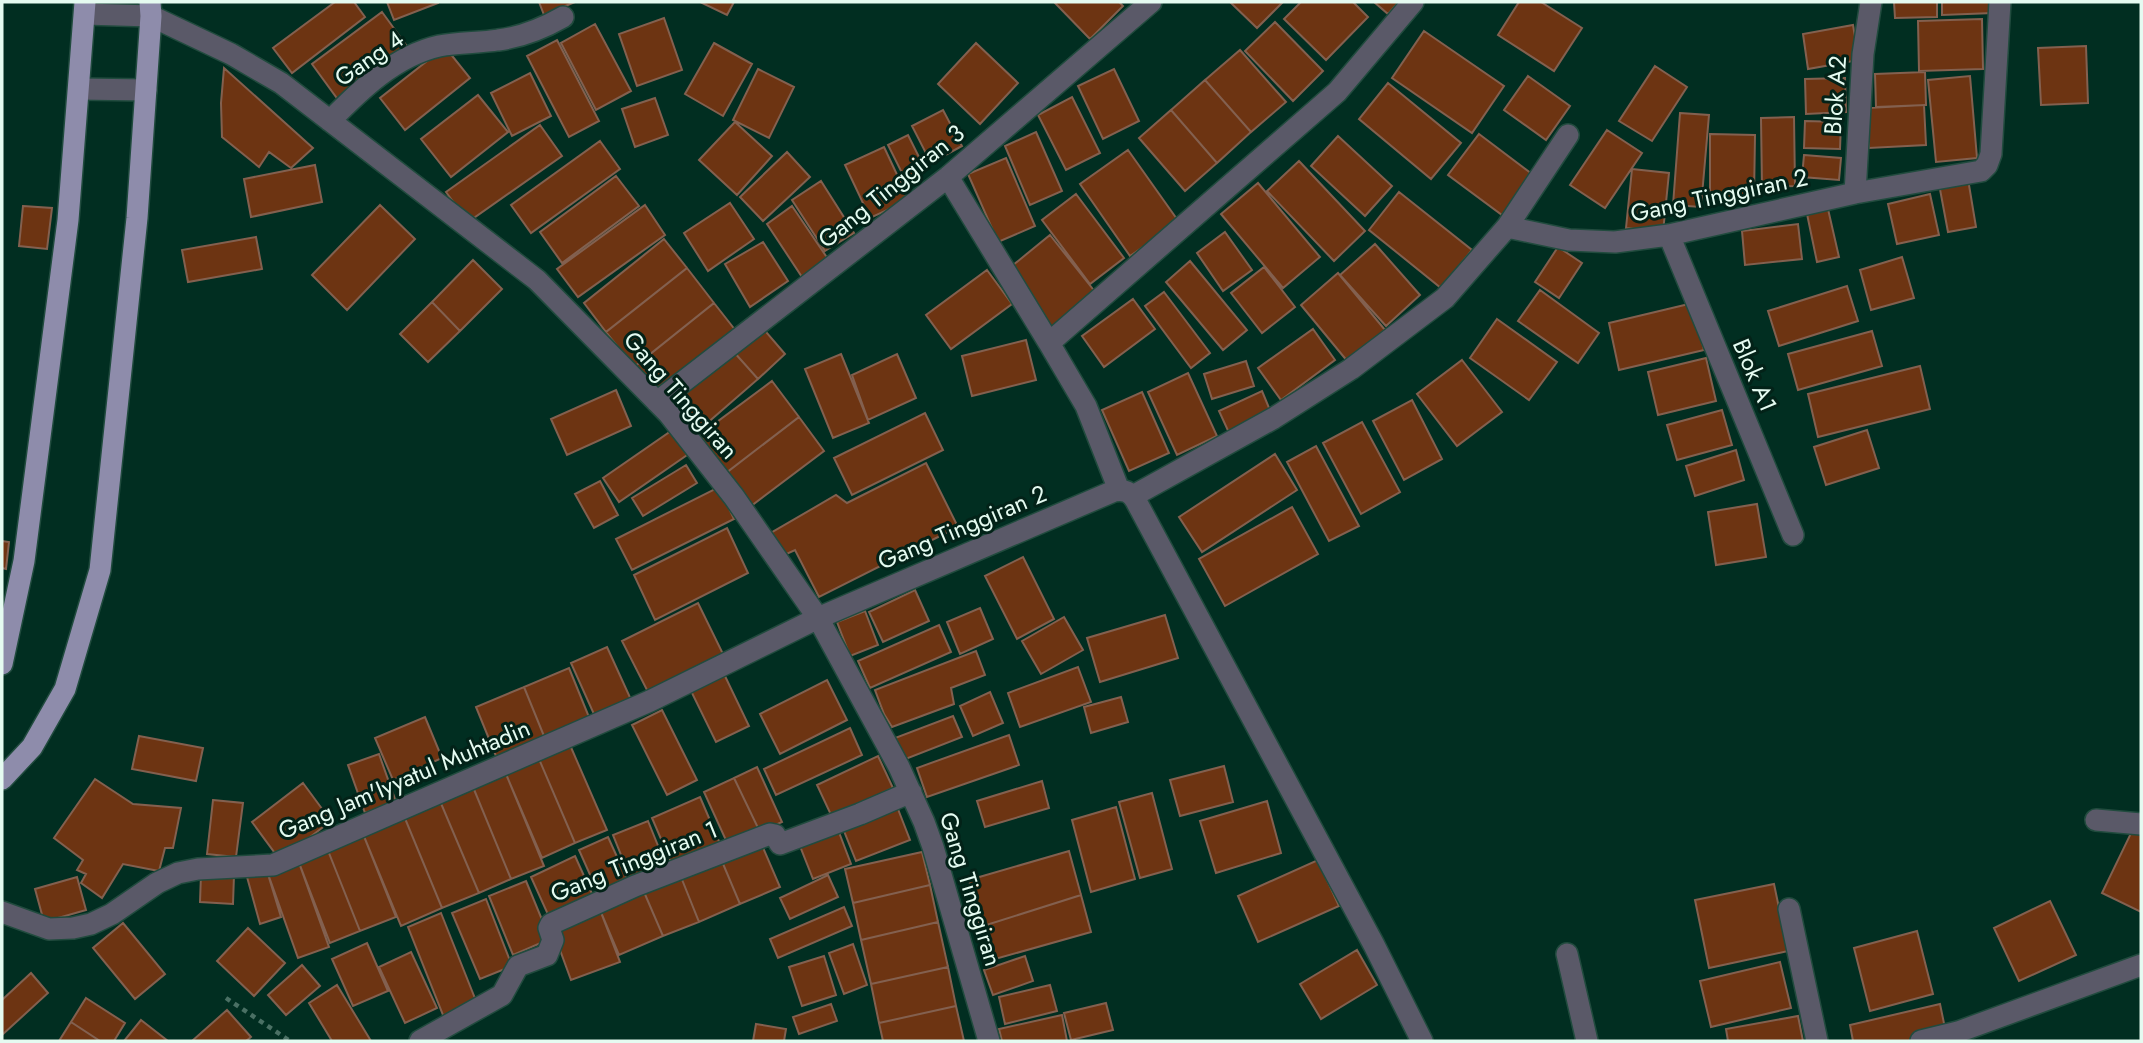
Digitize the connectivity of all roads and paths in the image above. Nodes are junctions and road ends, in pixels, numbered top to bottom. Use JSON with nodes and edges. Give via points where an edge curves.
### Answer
{"nodes":[{"id":1,"x":1151,"y":2,"type":"edge"},
{"id":2,"x":1413,"y":2,"type":"edge"},
{"id":3,"x":1871,"y":2,"type":"edge"},
{"id":4,"x":2000,"y":2,"type":"edge"},
{"id":5,"x":85,"y":8,"type":"edge"},
{"id":6,"x":150,"y":9,"type":"edge"},
{"id":7,"x":563,"y":17,"type":"dead end"},
{"id":8,"x":79,"y":89,"type":"junction"},
{"id":9,"x":146,"y":90,"type":"junction"},
{"id":10,"x":330,"y":121,"type":"junction"},
{"id":11,"x":1568,"y":135,"type":"dead end"},
{"id":12,"x":948,"y":177,"type":"junction"},
{"id":13,"x":1855,"y":193,"type":"junction"},
{"id":14,"x":1507,"y":227,"type":"junction"},
{"id":15,"x":1669,"y":235,"type":"junction"},
{"id":16,"x":1049,"y":343,"type":"junction"},
{"id":17,"x":657,"y":402,"type":"junction"},
{"id":18,"x":1127,"y":493,"type":"junction"},
{"id":19,"x":1793,"y":535,"type":"dead end"},
{"id":20,"x":818,"y":618,"type":"junction"},
{"id":21,"x":2,"y":664,"type":"edge"},
{"id":22,"x":2,"y":779,"type":"edge"},
{"id":23,"x":911,"y":792,"type":"junction"},
{"id":24,"x":2096,"y":820,"type":"dead end"},
{"id":25,"x":2141,"y":824,"type":"edge"},
{"id":26,"x":1789,"y":909,"type":"dead end"},
{"id":27,"x":2,"y":912,"type":"edge"},
{"id":28,"x":1567,"y":954,"type":"dead end"},
{"id":29,"x":2141,"y":965,"type":"edge"},
{"id":30,"x":226,"y":998,"type":"dead end"},
{"id":31,"x":290,"y":1041,"type":"edge"},
{"id":32,"x":420,"y":1041,"type":"edge"},
{"id":33,"x":989,"y":1041,"type":"edge"},
{"id":34,"x":1422,"y":1041,"type":"edge"},
{"id":35,"x":1587,"y":1041,"type":"edge"},
{"id":36,"x":1817,"y":1041,"type":"edge"},
{"id":37,"x":1921,"y":1041,"type":"edge"}],
"edges":[{"from":1,"to":12,"type":"street","name":"Gang Tinggiran 3"},
{"from":2,"to":16,"type":"street","via":[[1337,92]]},
{"from":3,"to":13,"type":"street","name":"Blok A2","via":[[1863,54]]},
{"from":4,"to":13,"type":"street","name":"Gang Tinggiran 2","via":[[1987,165],[1981,171]]},
{"from":5,"to":6,"type":"street","name":"Gang Tinggiran"},
{"from":5,"to":8,"type":"main road"},
{"from":6,"to":9,"type":"main road"},
{"from":6,"to":10,"type":"street","name":"Gang Tinggiran","via":[[281,83]]},
{"from":7,"to":10,"type":"street","name":"Gang 4","via":[[538,31],[439,46],[406,58],[361,89]]},
{"from":8,"to":9,"type":"street"},
{"from":8,"to":21,"type":"main road","via":[[68,220],[24,561]]},
{"from":9,"to":22,"type":"main road","via":[[100,570],[65,689],[32,747]]},
{"from":10,"to":17,"type":"street","name":"Gang Tinggiran","via":[[537,280]]},
{"from":11,"to":14,"type":"street"},
{"from":12,"to":16,"type":"street"},
{"from":12,"to":17,"type":"street","name":"Gang Tinggiran 3"},
{"from":13,"to":15,"type":"street","name":"Gang Tinggiran 2"},
{"from":14,"to":15,"type":"street","name":"Gang Tinggiran 2","via":[[1569,240],[1615,242]]},
{"from":14,"to":18,"type":"street","name":"Gang Tinggiran 2","via":[[1446,298],[1351,369],[1275,418]]},
{"from":15,"to":19,"type":"street","name":"Blok A1"},
{"from":16,"to":18,"type":"street","via":[[1086,406]]},
{"from":17,"to":20,"type":"street","name":"Gang Tinggiran","via":[[734,497]]},
{"from":18,"to":20,"type":"street","name":"Gang Tinggiran 2"},
{"from":18,"to":34,"type":"street"},
{"from":20,"to":23,"type":"street","name":"Gang Tinggiran"},
{"from":20,"to":27,"type":"street","name":"Gang Jam'Iyyatul Muhtadin","via":[[650,701],[274,865],[178,873],[112,914],[73,928],[49,929]]},
{"from":23,"to":32,"type":"street","name":"Gang Tinggiran 1","via":[[780,844],[769,834],[551,924],[553,940],[547,955],[518,966],[502,995]]},
{"from":23,"to":33,"type":"street","name":"Gang Tinggiran","via":[[933,848]]},
{"from":24,"to":25,"type":"street"},
{"from":26,"to":36,"type":"street"},
{"from":28,"to":35,"type":"street"},
{"from":29,"to":37,"type":"street","via":[[1958,1032]]},
{"from":30,"to":31,"type":"path"}]}
